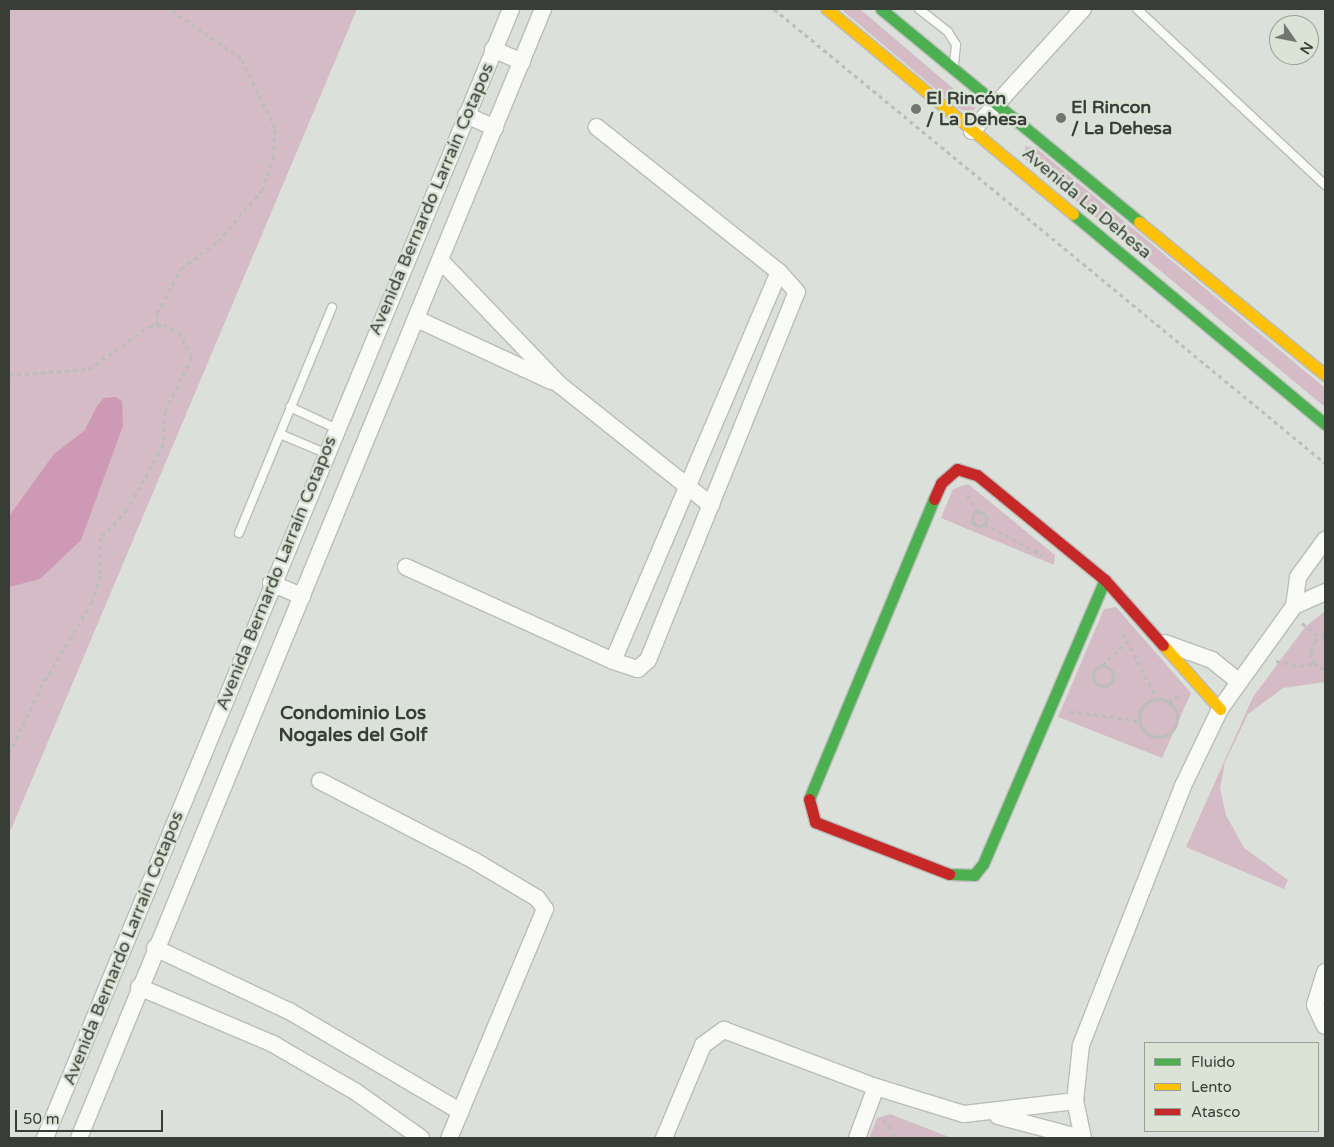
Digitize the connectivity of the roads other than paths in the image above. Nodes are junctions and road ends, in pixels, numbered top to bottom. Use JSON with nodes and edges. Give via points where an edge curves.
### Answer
{"nodes":[{"id":1,"x":511,"y":9,"type":"edge"},
{"id":2,"x":543,"y":9,"type":"edge"},
{"id":3,"x":826,"y":9,"type":"edge"},
{"id":4,"x":881,"y":9,"type":"edge"},
{"id":5,"x":919,"y":9,"type":"edge"},
{"id":6,"x":1083,"y":9,"type":"edge"},
{"id":7,"x":1137,"y":9,"type":"edge"},
{"id":8,"x":494,"y":49,"type":"junction"},
{"id":9,"x":522,"y":62,"type":"junction"},
{"id":10,"x":954,"y":68,"type":"junction"},
{"id":11,"x":997,"y":104,"type":"junction"},
{"id":12,"x":466,"y":115,"type":"junction"},
{"id":13,"x":597,"y":127,"type":"dead end"},
{"id":14,"x":495,"y":128,"type":"junction"},
{"id":15,"x":972,"y":131,"type":"junction"},
{"id":16,"x":1325,"y":185,"type":"edge"},
{"id":17,"x":441,"y":260,"type":"junction"},
{"id":18,"x":779,"y":272,"type":"junction"},
{"id":19,"x":332,"y":307,"type":"dead end"},
{"id":20,"x":417,"y":319,"type":"junction"},
{"id":21,"x":1325,"y":375,"type":"edge"},
{"id":22,"x":560,"y":385,"type":"junction"},
{"id":23,"x":290,"y":407,"type":"junction"},
{"id":24,"x":1325,"y":424,"type":"edge"},
{"id":25,"x":335,"y":428,"type":"junction"},
{"id":26,"x":280,"y":434,"type":"junction"},
{"id":27,"x":325,"y":453,"type":"junction"},
{"id":28,"x":684,"y":486,"type":"junction"},
{"id":29,"x":711,"y":505,"type":"junction"},
{"id":30,"x":238,"y":533,"type":"dead end"},
{"id":31,"x":1325,"y":540,"type":"edge"},
{"id":32,"x":406,"y":567,"type":"dead end"},
{"id":33,"x":1105,"y":580,"type":"junction"},
{"id":34,"x":271,"y":582,"type":"junction"},
{"id":35,"x":1325,"y":592,"type":"edge"},
{"id":36,"x":302,"y":596,"type":"junction"},
{"id":37,"x":1294,"y":606,"type":"junction"},
{"id":38,"x":1165,"y":643,"type":"junction"},
{"id":39,"x":613,"y":661,"type":"junction"},
{"id":40,"x":1238,"y":681,"type":"junction"},
{"id":41,"x":1220,"y":709,"type":"junction"},
{"id":42,"x":320,"y":781,"type":"dead end"},
{"id":43,"x":155,"y":948,"type":"junction"},
{"id":44,"x":1325,"y":972,"type":"edge"},
{"id":45,"x":138,"y":987,"type":"junction"},
{"id":46,"x":1325,"y":1026,"type":"edge"},
{"id":47,"x":876,"y":1087,"type":"junction"},
{"id":48,"x":1075,"y":1101,"type":"junction"},
{"id":49,"x":461,"y":1112,"type":"junction"},
{"id":50,"x":991,"y":1114,"type":"junction"},
{"id":51,"x":416,"y":1137,"type":"edge"},
{"id":52,"x":45,"y":1138,"type":"edge"},
{"id":53,"x":79,"y":1138,"type":"edge"},
{"id":54,"x":449,"y":1138,"type":"edge"},
{"id":55,"x":664,"y":1138,"type":"edge"},
{"id":56,"x":857,"y":1138,"type":"edge"},
{"id":57,"x":1082,"y":1138,"type":"edge"}],
"edges":[{"from":1,"to":8,"type":"street","name":"Avenida Bernardo Larraín Cotapos"},
{"from":2,"to":9,"type":"street","name":"Avenida Bernardo Larraín Cotapos"},
{"from":3,"to":15,"type":"street","name":"Avenida La Dehesa"},
{"from":4,"to":10,"type":"street","name":"Avenida La Dehesa"},
{"from":5,"to":10,"type":"lane","via":[[948,32],[956,44]]},
{"from":6,"to":11,"type":"street"},
{"from":7,"to":16,"type":"lane"},
{"from":8,"to":9,"type":"street"},
{"from":8,"to":12,"type":"street","name":"Avenida Bernardo Larraín Cotapos"},
{"from":9,"to":14,"type":"street","name":"Avenida Bernardo Larraín Cotapos"},
{"from":10,"to":11,"type":"street","name":"Avenida La Dehesa"},
{"from":11,"to":15,"type":"street"},
{"from":11,"to":21,"type":"street","name":"Avenida La Dehesa"},
{"from":12,"to":14,"type":"street"},
{"from":12,"to":25,"type":"street","name":"Avenida Bernardo Larraín Cotapos"},
{"from":13,"to":18,"type":"street"},
{"from":14,"to":17,"type":"street","name":"Avenida Bernardo Larraín Cotapos"},
{"from":15,"to":24,"type":"street","name":"Avenida La Dehesa"},
{"from":17,"to":20,"type":"street","name":"Avenida Bernardo Larraín Cotapos"},
{"from":17,"to":22,"type":"street"},
{"from":18,"to":28,"type":"street"},
{"from":18,"to":29,"type":"street","via":[[795,288],[797,297]]},
{"from":19,"to":23,"type":"lane"},
{"from":20,"to":22,"type":"street"},
{"from":20,"to":36,"type":"street","name":"Avenida Bernardo Larraín Cotapos"},
{"from":22,"to":28,"type":"street"},
{"from":23,"to":25,"type":"lane"},
{"from":23,"to":26,"type":"lane"},
{"from":25,"to":27,"type":"street","name":"Avenida Bernardo Larraín Cotapos"},
{"from":26,"to":27,"type":"lane"},
{"from":26,"to":30,"type":"lane"},
{"from":27,"to":34,"type":"street","name":"Avenida Bernardo Larraín Cotapos"},
{"from":28,"to":29,"type":"street"},
{"from":28,"to":39,"type":"street"},
{"from":29,"to":39,"type":"street","via":[[645,664],[638,669]]},
{"from":31,"to":37,"type":"street","via":[[1298,577]]},
{"from":32,"to":39,"type":"street"},
{"from":33,"to":33,"type":"street","via":[[971,471],[956,470],[943,478],[808,802],[811,816],[821,826],[945,873],[969,877],[982,864]]},
{"from":33,"to":38,"type":"street"},
{"from":34,"to":36,"type":"street"},
{"from":34,"to":52,"type":"street","name":"Avenida Bernardo Larraín Cotapos"},
{"from":35,"to":37,"type":"street"},
{"from":36,"to":43,"type":"street","name":"Avenida Bernardo Larraín Cotapos"},
{"from":37,"to":40,"type":"street"},
{"from":38,"to":40,"type":"street","via":[[1212,660]]},
{"from":38,"to":41,"type":"street"},
{"from":40,"to":41,"type":"street"},
{"from":41,"to":48,"type":"street","via":[[1182,788],[1097,1001],[1081,1045]]},
{"from":42,"to":49,"type":"street","via":[[473,860],[536,898],[545,909]]},
{"from":43,"to":45,"type":"street","name":"Avenida Bernardo Larraín Cotapos"},
{"from":43,"to":49,"type":"street","via":[[288,1010]]},
{"from":44,"to":46,"type":"street","via":[[1315,1005]]},
{"from":45,"to":51,"type":"street","via":[[273,1044],[356,1092]]},
{"from":45,"to":53,"type":"street","name":"Avenida Bernardo Larraín Cotapos"},
{"from":47,"to":50,"type":"street","via":[[964,1114]]},
{"from":47,"to":55,"type":"street","via":[[729,1032],[716,1031],[703,1045]]},
{"from":47,"to":56,"type":"street"},
{"from":48,"to":50,"type":"street"},
{"from":48,"to":57,"type":"street"},
{"from":49,"to":54,"type":"street"},
{"from":50,"to":57,"type":"street"}]}
